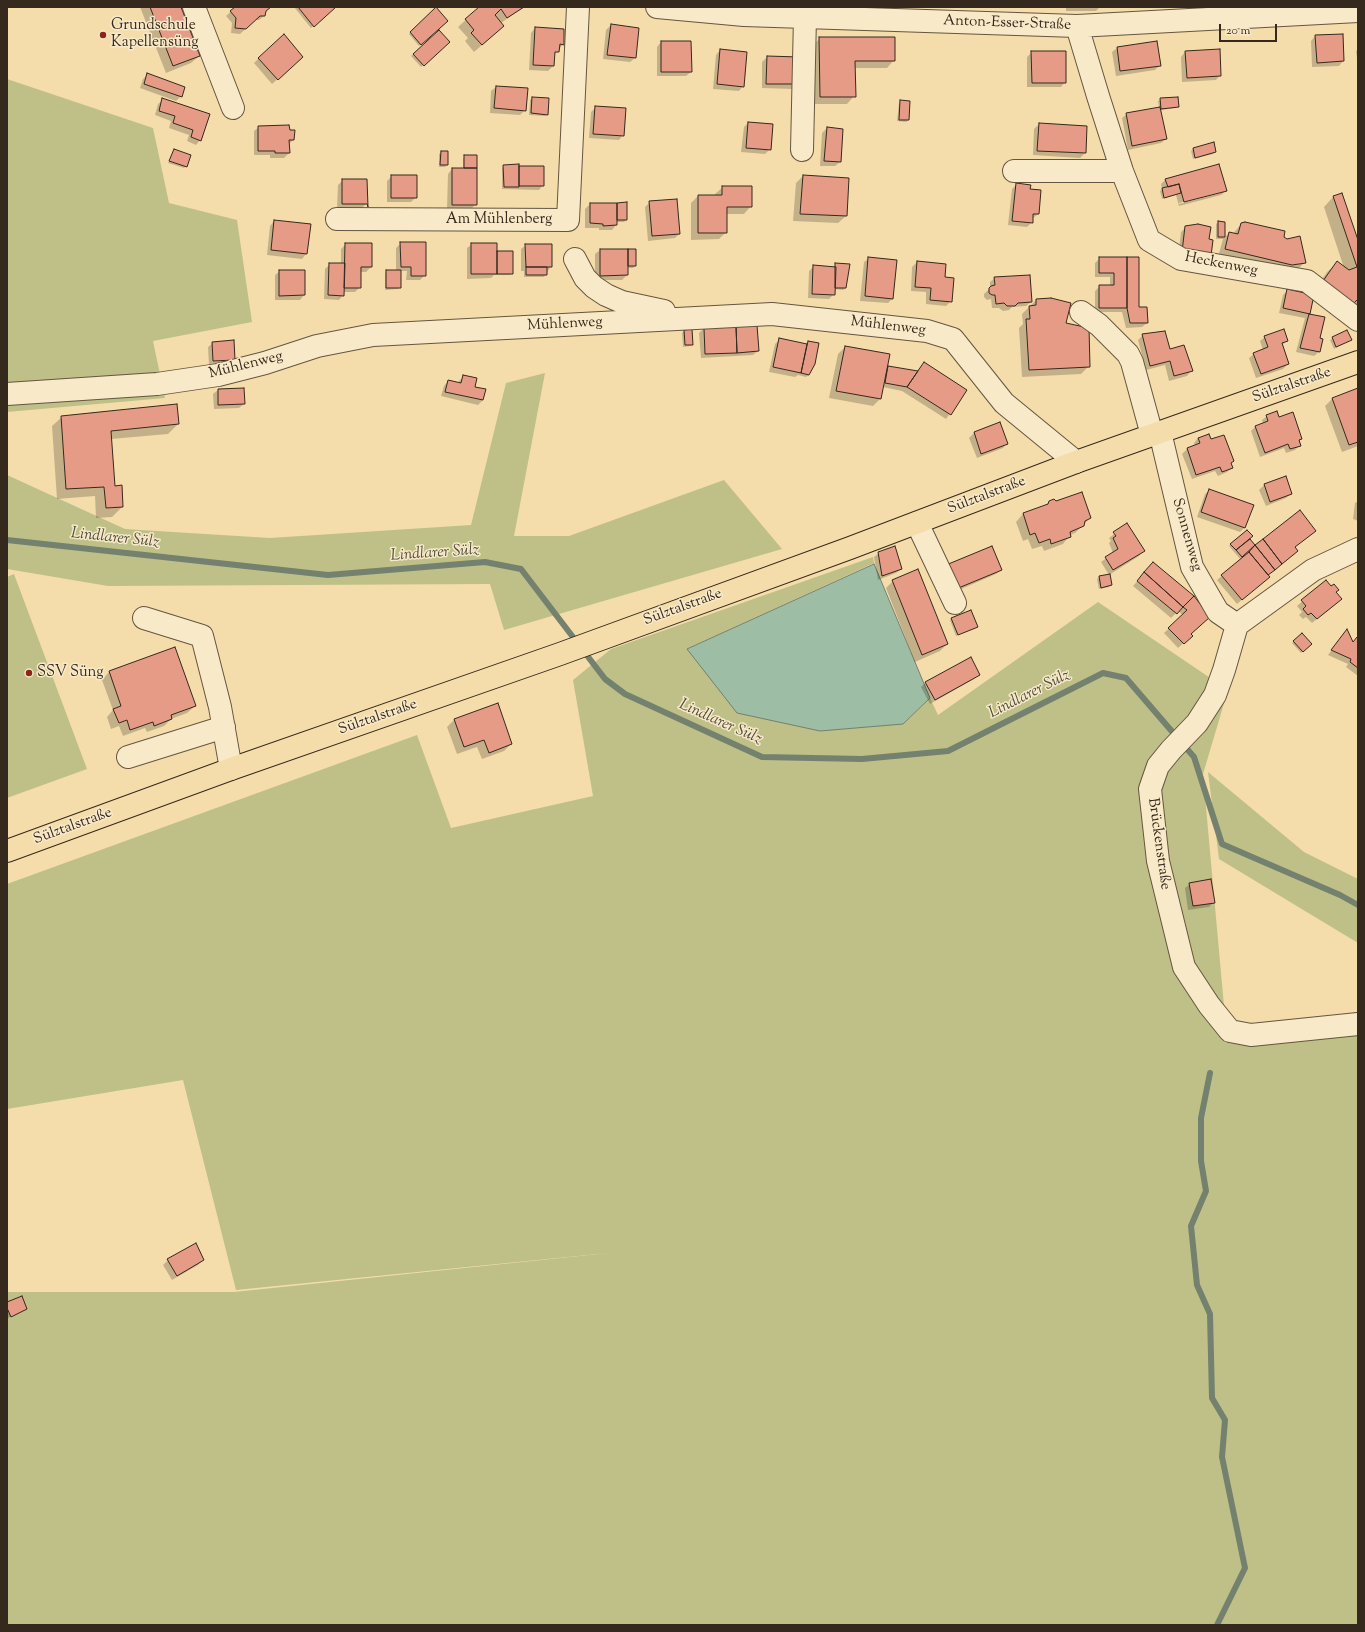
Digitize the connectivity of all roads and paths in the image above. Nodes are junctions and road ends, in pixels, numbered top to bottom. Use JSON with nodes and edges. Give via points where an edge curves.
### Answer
{"nodes":[{"id":1,"x":194,"y":7,"type":"edge"},
{"id":2,"x":578,"y":7,"type":"edge"},
{"id":3,"x":657,"y":7,"type":"edge"},
{"id":4,"x":744,"y":11,"type":"edge"},
{"id":5,"x":1358,"y":11,"type":"edge"},
{"id":6,"x":1218,"y":13,"type":"edge"},
{"id":7,"x":804,"y":17,"type":"junction"},
{"id":8,"x":1077,"y":26,"type":"junction"},
{"id":9,"x":233,"y":108,"type":"dead end"},
{"id":10,"x":802,"y":150,"type":"dead end"},
{"id":11,"x":1014,"y":171,"type":"dead end"},
{"id":12,"x":1122,"y":171,"type":"junction"},
{"id":13,"x":337,"y":219,"type":"dead end"},
{"id":14,"x":575,"y":259,"type":"dead end"},
{"id":15,"x":1080,"y":312,"type":"dead end"},
{"id":16,"x":679,"y":319,"type":"junction"},
{"id":17,"x":1358,"y":320,"type":"edge"},
{"id":18,"x":1358,"y":362,"type":"edge"},
{"id":19,"x":7,"y":394,"type":"edge"},
{"id":20,"x":1156,"y":434,"type":"junction"},
{"id":21,"x":1076,"y":462,"type":"junction"},
{"id":22,"x":917,"y":523,"type":"junction"},
{"id":23,"x":1358,"y":549,"type":"edge"},
{"id":24,"x":955,"y":603,"type":"dead end"},
{"id":25,"x":144,"y":618,"type":"dead end"},
{"id":26,"x":1237,"y":625,"type":"junction"},
{"id":27,"x":224,"y":727,"type":"junction"},
{"id":28,"x":128,"y":757,"type":"dead end"},
{"id":29,"x":231,"y":769,"type":"junction"},
{"id":30,"x":7,"y":851,"type":"edge"},
{"id":31,"x":1358,"y":1024,"type":"edge"}],
"edges":[{"from":1,"to":9,"type":"street"},
{"from":2,"to":13,"type":"street","name":"Am Mühlenberg","via":[[568,220]]},
{"from":3,"to":4,"type":"street","name":"Anton-Esser-Straße"},
{"from":4,"to":7,"type":"street","name":"Anton-Esser-Straße"},
{"from":5,"to":6,"type":"street","name":"Anton-Esser-Straße"},
{"from":6,"to":8,"type":"street","name":"Anton-Esser-Straße"},
{"from":7,"to":8,"type":"street","name":"Anton-Esser-Straße"},
{"from":7,"to":10,"type":"street"},
{"from":8,"to":12,"type":"street","name":"Heckenweg"},
{"from":11,"to":12,"type":"street"},
{"from":12,"to":17,"type":"street","name":"Heckenweg","via":[[1149,240],[1181,259],[1308,281]]},
{"from":14,"to":16,"type":"street","via":[[585,278],[606,295],[633,306],[668,312]]},
{"from":15,"to":20,"type":"street","name":"Sonnenweg","via":[[1100,326],[1128,354]]},
{"from":16,"to":19,"type":"street","name":"Mühlenweg","via":[[373,335],[317,346],[265,363],[203,377],[157,384]]},
{"from":16,"to":21,"type":"street","name":"Mühlenweg","via":[[772,314],[927,331],[953,339],[1004,403]]},
{"from":18,"to":20,"type":"main road","name":"Sülztalstraße"},
{"from":20,"to":21,"type":"main road","name":"Sülztalstraße"},
{"from":20,"to":26,"type":"street","name":"Sonnenweg","via":[[1192,568],[1218,612]]},
{"from":21,"to":22,"type":"main road","name":"Sülztalstraße"},
{"from":22,"to":24,"type":"street"},
{"from":22,"to":29,"type":"main road","name":"Sülztalstraße","via":[[560,654]]},
{"from":23,"to":26,"type":"street","via":[[1313,570]]},
{"from":25,"to":27,"type":"street","via":[[202,636]]},
{"from":26,"to":31,"type":"street","name":"Brückenstraße","via":[[1215,695],[1197,723],[1158,766],[1150,789],[1158,861],[1184,967],[1230,1031],[1251,1035]]},
{"from":27,"to":28,"type":"street"},
{"from":27,"to":29,"type":"street"},
{"from":29,"to":30,"type":"main road","name":"Sülztalstraße"}]}
